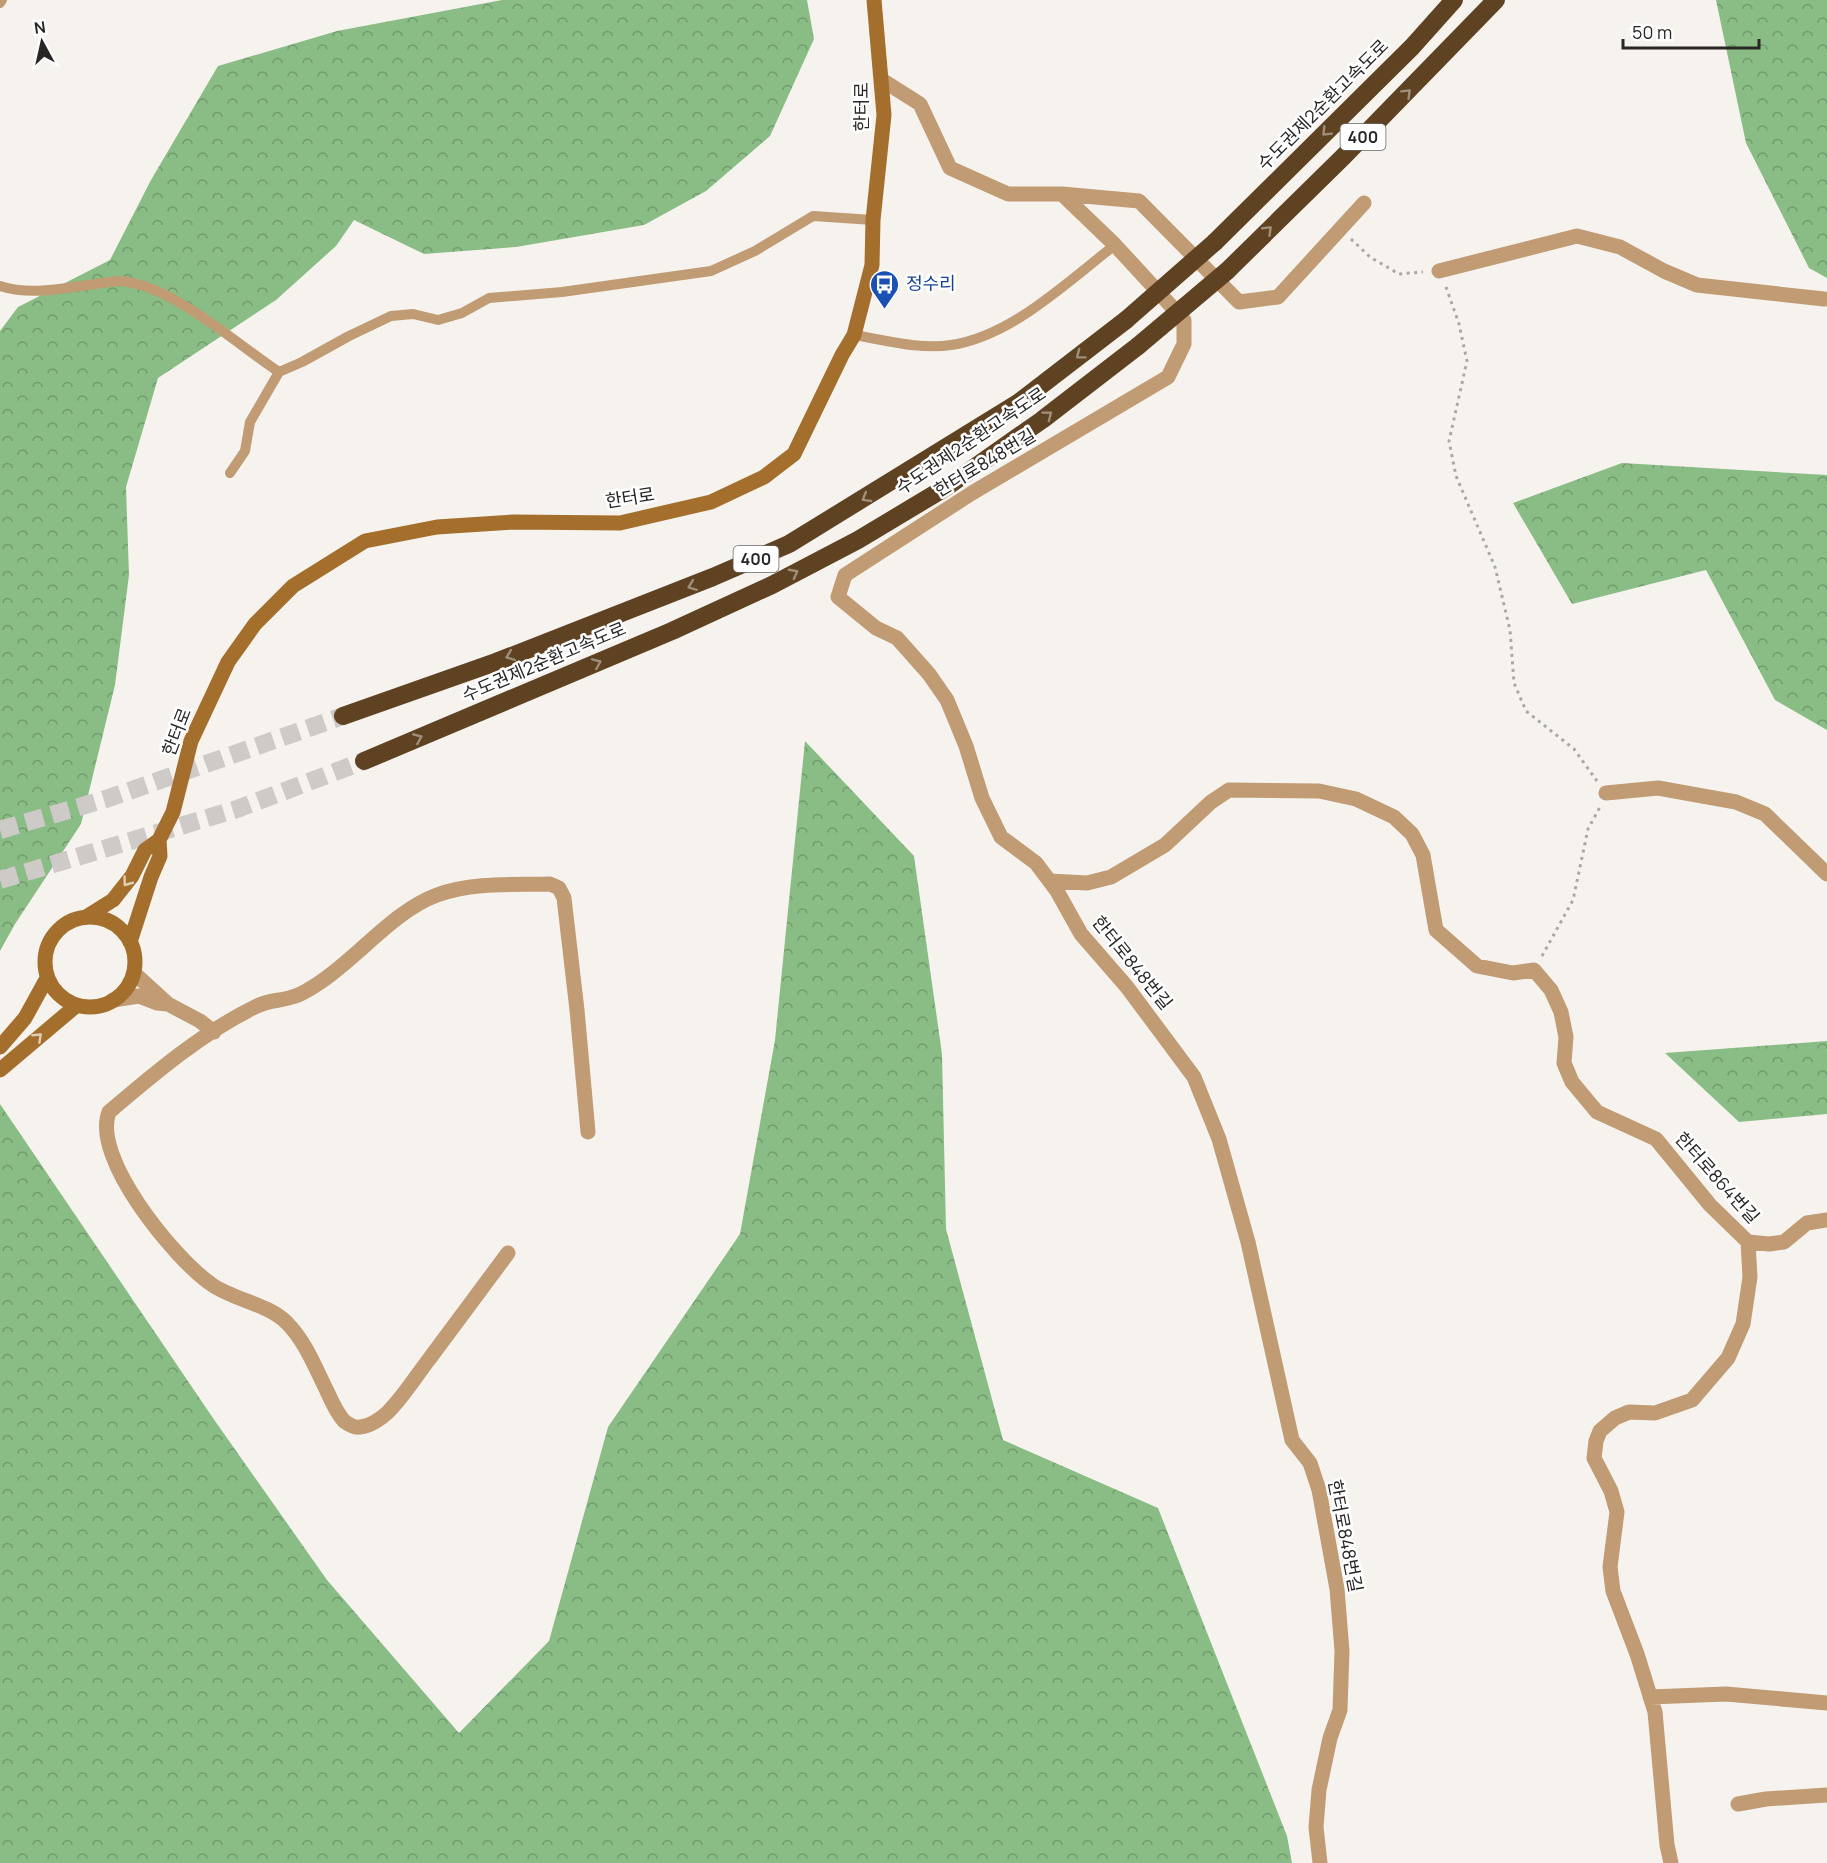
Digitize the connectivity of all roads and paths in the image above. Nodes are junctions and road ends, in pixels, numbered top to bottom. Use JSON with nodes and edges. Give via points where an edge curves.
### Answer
{"nodes":[{"id":1,"x":874,"y":0,"type":"edge"},
{"id":2,"x":1454,"y":0,"type":"edge"},
{"id":3,"x":1496,"y":0,"type":"edge"},
{"id":4,"x":882,"y":80,"type":"junction"},
{"id":5,"x":1062,"y":194,"type":"junction"},
{"id":6,"x":1364,"y":203,"type":"dead end"},
{"id":7,"x":873,"y":220,"type":"junction"},
{"id":8,"x":1338,"y":232,"type":"junction"},
{"id":9,"x":1115,"y":245,"type":"junction"},
{"id":10,"x":1439,"y":271,"type":"junction"},
{"id":11,"x":0,"y":286,"type":"edge"},
{"id":12,"x":1824,"y":300,"type":"dead end"},
{"id":13,"x":854,"y":335,"type":"junction"},
{"id":14,"x":279,"y":372,"type":"junction"},
{"id":15,"x":230,"y":473,"type":"dead end"},
{"id":16,"x":344,"y":716,"type":"tunnel mouth"},
{"id":17,"x":364,"y":761,"type":"tunnel mouth"},
{"id":18,"x":1606,"y":793,"type":"junction"},
{"id":19,"x":159,"y":840,"type":"junction"},
{"id":20,"x":1827,"y":874,"type":"edge"},
{"id":21,"x":1050,"y":881,"type":"junction"},
{"id":22,"x":86,"y":917,"type":"junction"},
{"id":23,"x":130,"y":942,"type":"junction"},
{"id":24,"x":1534,"y":970,"type":"junction"},
{"id":25,"x":134,"y":973,"type":"junction"},
{"id":26,"x":47,"y":978,"type":"junction"},
{"id":27,"x":113,"y":1000,"type":"junction"},
{"id":28,"x":168,"y":1004,"type":"junction"},
{"id":29,"x":77,"y":1005,"type":"junction"},
{"id":30,"x":214,"y":1032,"type":"junction"},
{"id":31,"x":0,"y":1047,"type":"edge"},
{"id":32,"x":0,"y":1070,"type":"edge"},
{"id":33,"x":588,"y":1132,"type":"dead end"},
{"id":34,"x":1827,"y":1220,"type":"edge"},
{"id":35,"x":1748,"y":1242,"type":"junction"},
{"id":36,"x":508,"y":1253,"type":"dead end"},
{"id":37,"x":1650,"y":1696,"type":"junction"},
{"id":38,"x":1827,"y":1703,"type":"edge"},
{"id":39,"x":1827,"y":1795,"type":"edge"},
{"id":40,"x":1738,"y":1804,"type":"dead end"},
{"id":41,"x":1320,"y":1863,"type":"edge"},
{"id":42,"x":1671,"y":1863,"type":"edge"}],
"edges":[{"from":1,"to":4,"type":"main road","name":"한터로"},
{"from":2,"to":16,"type":"highway","name":"수도권제2순환고속도로","number":"400","one_way":true,"bridge":true,"via":[[1412,47],[1215,242],[1126,320],[1018,403],[789,544],[713,578],[496,662]]},
{"from":17,"to":3,"type":"highway","name":"수도권제2순환고속도로","number":"400","one_way":true,"bridge":true,"via":[[772,585],[948,486],[1042,420],[1227,271]]},
{"from":4,"to":5,"type":"street","via":[[920,104],[950,168],[1008,194]]},
{"from":4,"to":7,"type":"main road","name":"한터로","via":[[884,115]]},
{"from":5,"to":8,"type":"street","via":[[1139,201],[1239,302],[1278,297]]},
{"from":5,"to":9,"type":"street","name":"한터로848번길"},
{"from":6,"to":8,"type":"street"},
{"from":7,"to":13,"type":"main road","name":"한터로","via":[[872,265]]},
{"from":7,"to":14,"type":"lane","via":[[813,216],[755,251],[711,271],[489,298],[462,313],[438,320],[413,314],[390,316]]},
{"from":8,"to":10,"type":"path","via":[[1399,274]]},
{"from":9,"to":13,"type":"lane","via":[[1027,313],[980,338],[950,346],[921,346]]},
{"from":9,"to":21,"type":"street","name":"한터로848번길","via":[[1184,320],[1184,344],[1168,377],[972,493],[845,575],[838,597],[876,628],[897,638],[929,674],[947,700],[982,798],[1001,837],[1036,863]]},
{"from":10,"to":12,"type":"street","via":[[1577,236],[1620,247],[1697,285]]},
{"from":10,"to":18,"type":"path","via":[[1459,324],[1467,361],[1449,441],[1456,476],[1495,567],[1510,630],[1514,683],[1526,711],[1574,749]]},
{"from":11,"to":14,"type":"lane","via":[[20,291],[51,291],[121,281],[139,285],[188,308]]},
{"from":13,"to":19,"type":"main road","name":"한터로","via":[[794,454],[764,477],[711,502],[620,523],[513,522],[437,527],[365,541],[293,586],[255,624],[228,662],[191,741],[173,812]]},
{"from":14,"to":15,"type":"lane","via":[[250,422],[245,451]]},
{"from":18,"to":20,"type":"street","via":[[1658,788],[1736,802],[1765,814]]},
{"from":18,"to":24,"type":"path","via":[[1588,829],[1573,900]]},
{"from":19,"to":22,"type":"main road","name":"한터로","one_way":true,"via":[[145,850],[132,876],[112,900]]},
{"from":19,"to":23,"type":"main road","name":"한터로","via":[[160,856]]},
{"from":21,"to":24,"type":"street","via":[[1087,883],[1111,877],[1166,845],[1229,790],[1319,791],[1356,799],[1394,818],[1412,834],[1423,855],[1436,930],[1477,966],[1513,973]]},
{"from":21,"to":41,"type":"street","name":"한터로848번길","via":[[1081,934],[1127,987],[1194,1077],[1219,1139],[1248,1242],[1292,1440],[1310,1462],[1319,1490],[1337,1589],[1342,1651],[1340,1710],[1329,1738],[1319,1790],[1316,1827]]},
{"from":22,"to":23,"type":"main road","via":[[113,923]]},
{"from":22,"to":26,"type":"main road","via":[[60,927],[51,938],[46,951]]},
{"from":23,"to":25,"type":"main road"},
{"from":24,"to":35,"type":"street","name":"한터로864번길","via":[[1551,990],[1561,1012],[1566,1037],[1564,1063],[1572,1082],[1597,1112],[1656,1139],[1710,1205]]},
{"from":25,"to":27,"type":"main road","via":[[128,986]]},
{"from":25,"to":28,"type":"street"},
{"from":26,"to":29,"type":"main road","via":[[54,990]]},
{"from":26,"to":31,"type":"main road","via":[[25,1018]]},
{"from":27,"to":28,"type":"street","via":[[139,996]]},
{"from":27,"to":29,"type":"main road","via":[[92,1007]]},
{"from":28,"to":30,"type":"street"},
{"from":32,"to":29,"type":"main road","one_way":true},
{"from":30,"to":33,"type":"street","via":[[258,1006],[295,997],[318,984],[410,910],[435,896],[485,885],[550,884],[559,888],[564,898]]},
{"from":30,"to":36,"type":"street","via":[[109,1112],[107,1141],[116,1166],[149,1221],[192,1270],[235,1298],[286,1321],[345,1422],[358,1428],[387,1413]]},
{"from":34,"to":35,"type":"street","name":"한터로864번길","via":[[1807,1223],[1784,1242]]},
{"from":35,"to":37,"type":"street","via":[[1750,1277],[1743,1324],[1728,1358],[1692,1400],[1655,1413],[1629,1412],[1600,1431],[1596,1441],[1594,1458],[1617,1512],[1610,1567],[1613,1591]]},
{"from":37,"to":38,"type":"street","via":[[1726,1694]]},
{"from":37,"to":42,"type":"street"},
{"from":39,"to":40,"type":"street"}]}
